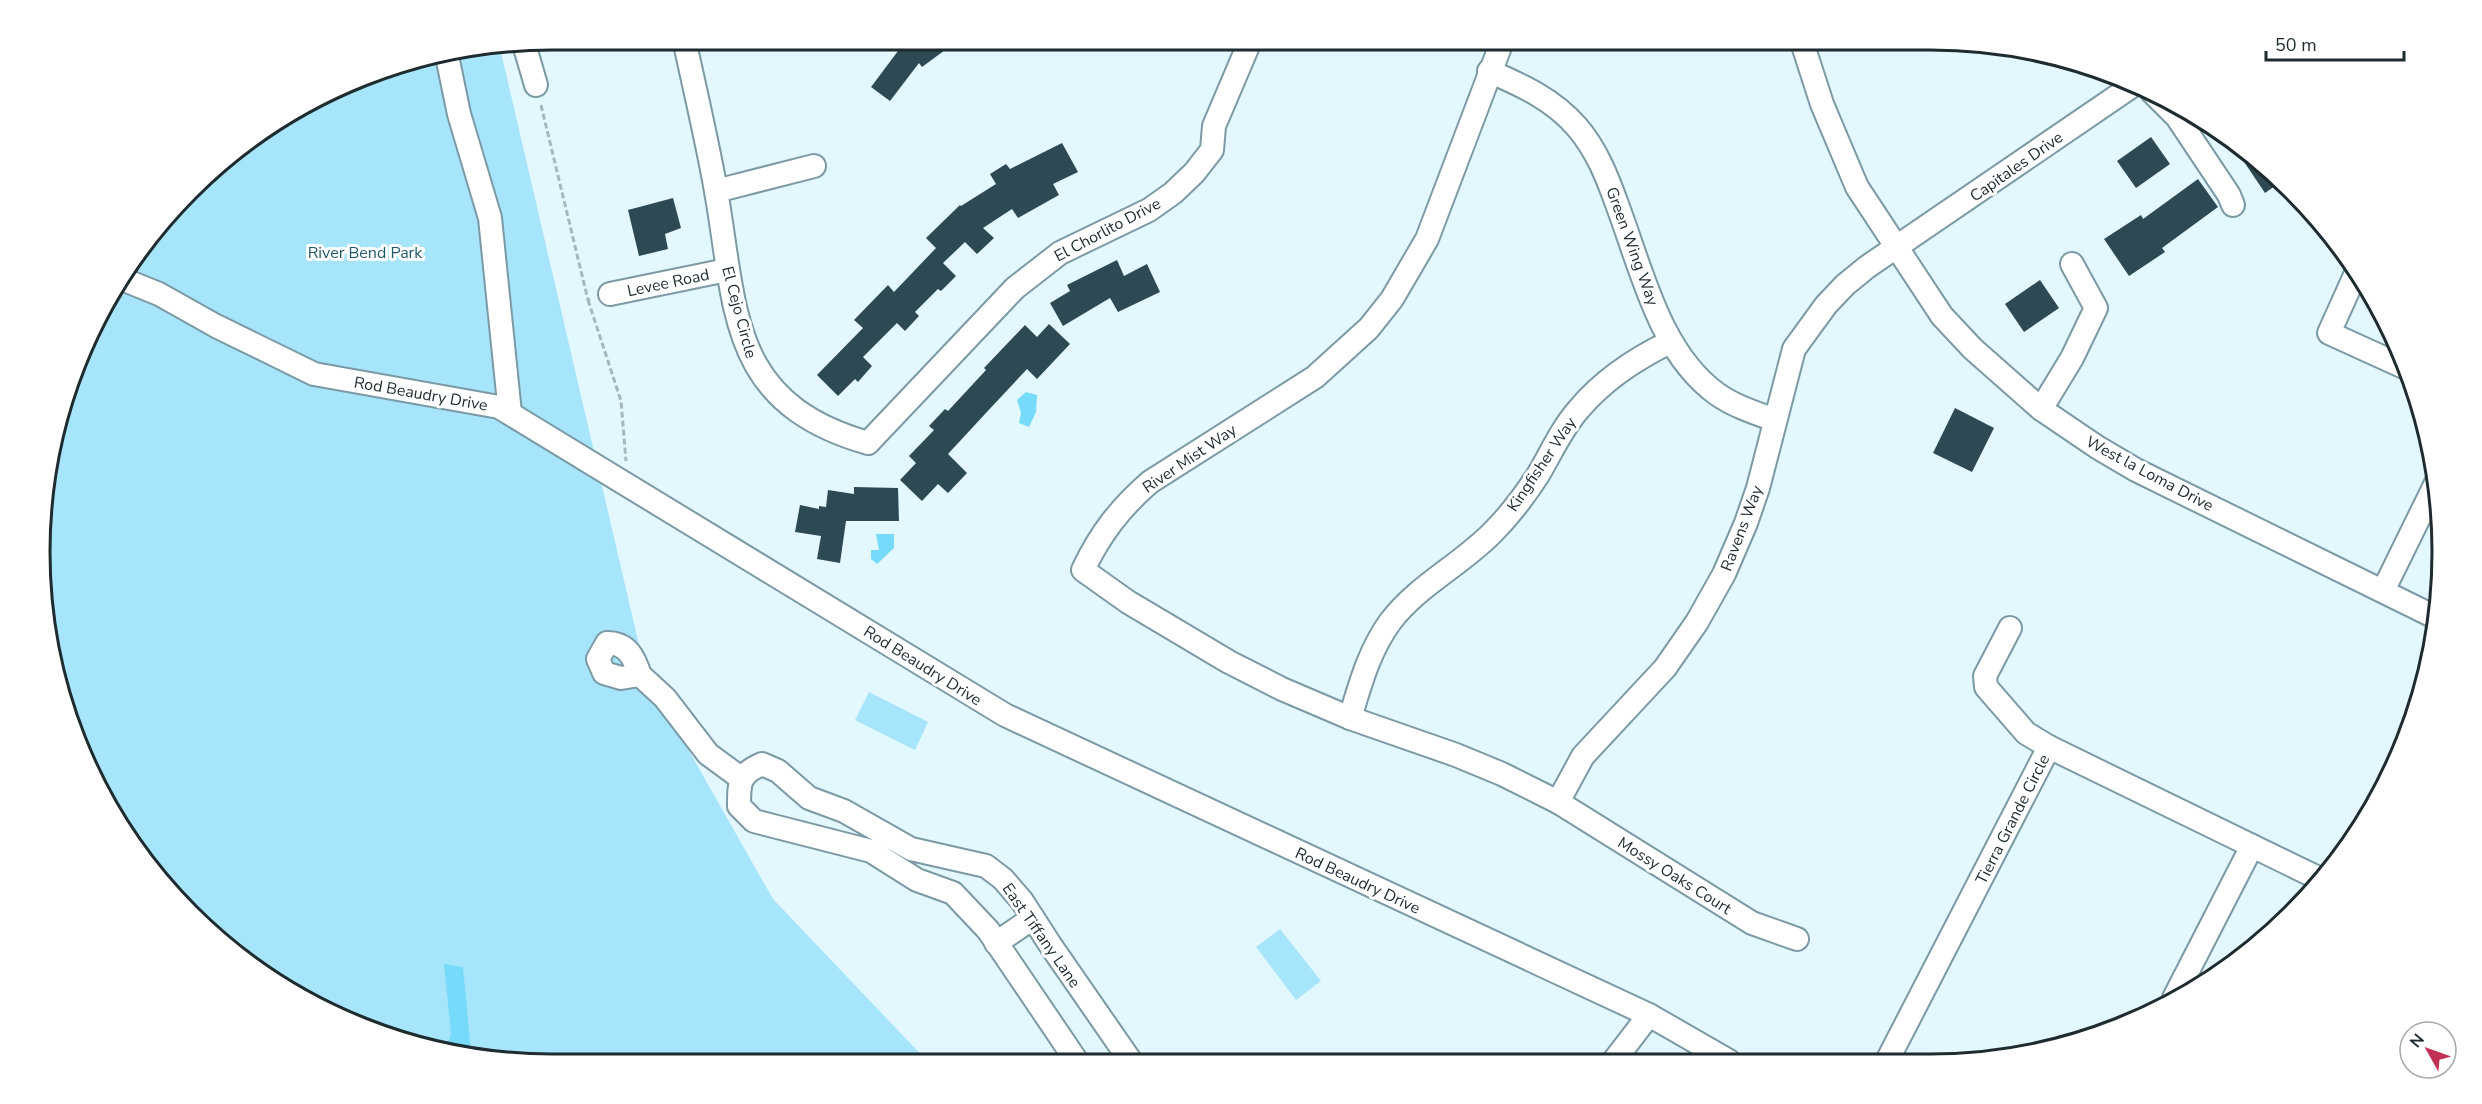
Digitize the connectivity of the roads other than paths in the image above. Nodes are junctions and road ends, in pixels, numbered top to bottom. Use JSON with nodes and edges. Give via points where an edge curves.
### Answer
{"nodes":[{"id":1,"x":686,"y":50,"type":"edge"},
{"id":2,"x":1246,"y":50,"type":"edge"},
{"id":3,"x":1498,"y":50,"type":"edge"},
{"id":4,"x":1805,"y":50,"type":"edge"},
{"id":5,"x":526,"y":51,"type":"edge"},
{"id":6,"x":448,"y":61,"type":"edge"},
{"id":7,"x":1489,"y":71,"type":"junction"},
{"id":8,"x":536,"y":85,"type":"road end"},
{"id":9,"x":2126,"y":90,"type":"edge"},
{"id":10,"x":2172,"y":112,"type":"edge"},
{"id":11,"x":814,"y":166,"type":"dead end"},
{"id":12,"x":716,"y":191,"type":"junction"},
{"id":13,"x":2233,"y":205,"type":"dead end"},
{"id":14,"x":1897,"y":247,"type":"junction"},
{"id":15,"x":2072,"y":264,"type":"dead end"},
{"id":16,"x":727,"y":270,"type":"junction"},
{"id":17,"x":2353,"y":281,"type":"edge"},
{"id":18,"x":129,"y":282,"type":"edge"},
{"id":19,"x":610,"y":294,"type":"road end"},
{"id":20,"x":1670,"y":342,"type":"junction"},
{"id":21,"x":2395,"y":363,"type":"edge"},
{"id":22,"x":2041,"y":409,"type":"junction"},
{"id":23,"x":510,"y":413,"type":"junction"},
{"id":24,"x":1775,"y":420,"type":"junction"},
{"id":25,"x":867,"y":443,"type":"joint"},
{"id":26,"x":2429,"y":497,"type":"edge"},
{"id":27,"x":2383,"y":591,"type":"junction"},
{"id":28,"x":2428,"y":614,"type":"edge"},
{"id":29,"x":2010,"y":628,"type":"dead end"},
{"id":30,"x":640,"y":675,"type":"dead end"},
{"id":31,"x":1350,"y":718,"type":"junction"},
{"id":32,"x":2049,"y":747,"type":"junction"},
{"id":33,"x":742,"y":779,"type":"junction"},
{"id":34,"x":1558,"y":802,"type":"junction"},
{"id":35,"x":2252,"y":846,"type":"junction"},
{"id":36,"x":2314,"y":876,"type":"edge"},
{"id":37,"x":1033,"y":918,"type":"junction"},
{"id":38,"x":1797,"y":939,"type":"dead end"},
{"id":39,"x":996,"y":943,"type":"junction"},
{"id":40,"x":2179,"y":988,"type":"edge"},
{"id":41,"x":1649,"y":1015,"type":"junction"},
{"id":42,"x":1072,"y":1054,"type":"edge"},
{"id":43,"x":1126,"y":1054,"type":"edge"},
{"id":44,"x":1620,"y":1054,"type":"edge"},
{"id":45,"x":1717,"y":1054,"type":"edge"},
{"id":46,"x":1891,"y":1054,"type":"edge"}],
"edges":[{"from":1,"to":12,"type":"street","name":"El Cejo Circle"},
{"from":2,"to":25,"type":"street","name":"El Chorlito Drive","via":[[1215,126],[1212,150],[1194,173],[1149,210],[1085,239],[1036,269]]},
{"from":3,"to":7,"type":"street","name":"River Mist Way"},
{"from":4,"to":14,"type":"street","name":"West la Loma Drive","via":[[1852,177]]},
{"from":5,"to":8,"type":"street"},
{"from":6,"to":23,"type":"street","via":[[459,114],[490,218]]},
{"from":7,"to":20,"type":"street","name":"Green Wing Way","via":[[1531,89],[1555,106],[1577,126],[1594,151],[1608,178]]},
{"from":7,"to":31,"type":"street","name":"River Mist Way","via":[[1427,239],[1392,299],[1369,328],[1314,377],[1150,482],[1110,522],[1083,570],[1229,662]]},
{"from":9,"to":14,"type":"street","name":"Capitales Drive"},
{"from":10,"to":13,"type":"street"},
{"from":11,"to":12,"type":"street"},
{"from":12,"to":16,"type":"street","name":"El Cejo Circle"},
{"from":14,"to":22,"type":"street","name":"West la Loma Drive","via":[[1942,316]]},
{"from":14,"to":24,"type":"street","name":"Ravens Way","via":[[1845,285],[1810,324],[1794,349]]},
{"from":15,"to":22,"type":"street","via":[[2096,308]]},
{"from":16,"to":19,"type":"street","name":"Levee Road"},
{"from":16,"to":25,"type":"street","name":"El Cejo Circle","via":[[745,344],[760,375],[798,412],[821,426]]},
{"from":17,"to":21,"type":"street","via":[[2329,333]]},
{"from":18,"to":23,"type":"street","name":"Rod Beaudry Drive","via":[[314,374],[499,407]]},
{"from":20,"to":24,"type":"street","name":"Green Wing Way","via":[[1687,366],[1718,395]]},
{"from":20,"to":31,"type":"street","name":"Kingfisher Way","via":[[1623,368],[1599,387],[1569,422],[1537,477],[1493,532],[1402,609],[1376,645]]},
{"from":22,"to":27,"type":"street","name":"West la Loma Drive","via":[[2136,470]]},
{"from":23,"to":41,"type":"street","name":"Rod Beaudry Drive","via":[[1005,715]]},
{"from":24,"to":34,"type":"street","name":"Ravens Way","via":[[1746,523],[1702,613],[1665,668],[1583,756]]},
{"from":26,"to":27,"type":"street"},
{"from":27,"to":28,"type":"street","name":"West la Loma Drive"},
{"from":29,"to":32,"type":"street","via":[[1985,676],[1986,687],[2026,733]]},
{"from":30,"to":33,"type":"street","via":[[665,698],[708,754]]},
{"from":31,"to":34,"type":"street","name":"River Mist Way","via":[[1456,755]]},
{"from":32,"to":35,"type":"street","name":"Tierra Grande Circle"},
{"from":32,"to":46,"type":"street","name":"Tierra Grande Circle"},
{"from":33,"to":37,"type":"street","name":"East Tiffany Lane","via":[[747,771],[762,764],[778,771],[809,798],[844,811],[911,849],[986,866],[1003,879]]},
{"from":33,"to":39,"type":"street","via":[[739,806],[754,821],[871,851],[917,880],[953,893]]},
{"from":34,"to":38,"type":"street","name":"Mossy Oaks Court","via":[[1752,923]]},
{"from":35,"to":36,"type":"street","name":"Tierra Grande Circle"},
{"from":35,"to":40,"type":"street"},
{"from":37,"to":39,"type":"street"},
{"from":37,"to":43,"type":"street","name":"East Tiffany Lane"},
{"from":39,"to":42,"type":"street"},
{"from":41,"to":44,"type":"street"},
{"from":41,"to":45,"type":"street","name":"Rod Beaudry Drive"}]}
